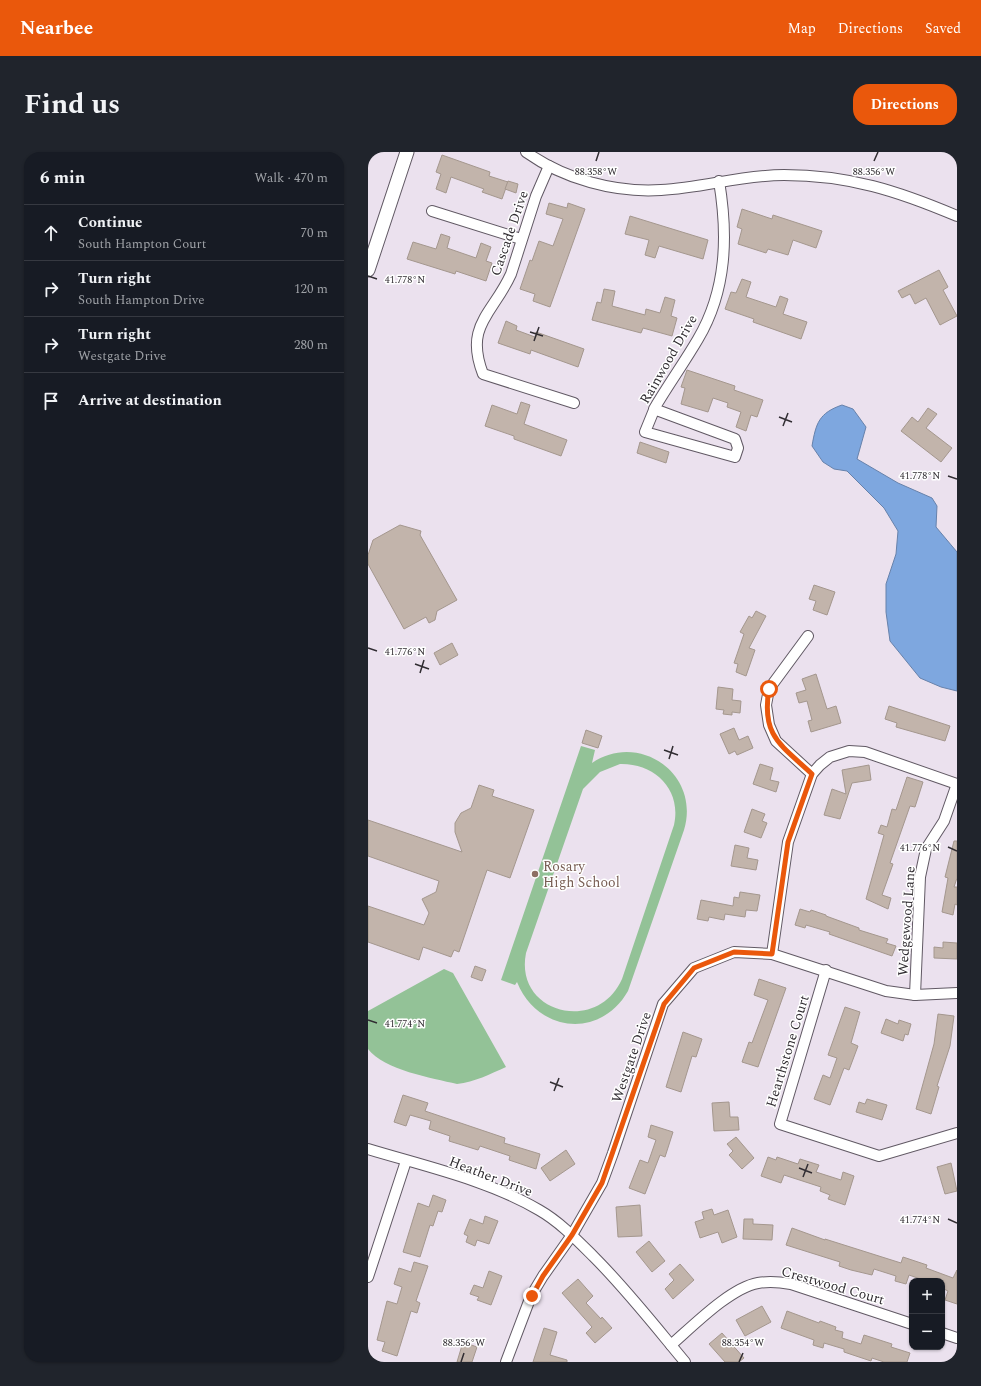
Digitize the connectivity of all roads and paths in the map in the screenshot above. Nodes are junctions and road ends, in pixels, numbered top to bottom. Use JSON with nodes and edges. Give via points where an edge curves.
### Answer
{"nodes":[{"id":1,"x":407,"y":152,"type":"edge"},
{"id":2,"x":526,"y":152,"type":"edge"},
{"id":3,"x":549,"y":166,"type":"junction"},
{"id":4,"x":719,"y":181,"type":"junction"},
{"id":5,"x":432,"y":211,"type":"dead end"},
{"id":6,"x":957,"y":216,"type":"edge"},
{"id":7,"x":521,"y":239,"type":"junction"},
{"id":8,"x":368,"y":270,"type":"edge"},
{"id":9,"x":574,"y":403,"type":"dead end"},
{"id":10,"x":654,"y":409,"type":"junction"},
{"id":11,"x":808,"y":636,"type":"dead end"},
{"id":12,"x":812,"y":774,"type":"junction"},
{"id":13,"x":957,"y":784,"type":"edge"},
{"id":14,"x":772,"y":954,"type":"junction"},
{"id":15,"x":826,"y":970,"type":"junction"},
{"id":16,"x":957,"y":993,"type":"edge"},
{"id":17,"x":915,"y":995,"type":"junction"},
{"id":18,"x":957,"y":1133,"type":"edge"},
{"id":19,"x":368,"y":1149,"type":"edge"},
{"id":20,"x":406,"y":1161,"type":"junction"},
{"id":21,"x":572,"y":1235,"type":"junction"},
{"id":22,"x":368,"y":1277,"type":"edge"},
{"id":23,"x":909,"y":1323,"type":"edge"},
{"id":24,"x":945,"y":1334,"type":"edge"},
{"id":25,"x":957,"y":1338,"type":"edge"},
{"id":26,"x":671,"y":1345,"type":"junction"},
{"id":27,"x":506,"y":1362,"type":"edge"},
{"id":28,"x":685,"y":1362,"type":"edge"}],
"edges":[{"from":1,"to":8,"type":"street"},
{"from":2,"to":3,"type":"street"},
{"from":3,"to":4,"type":"street","via":[[578,179],[620,189],[660,190]]},
{"from":3,"to":7,"type":"street","name":"Cascade Drive"},
{"from":4,"to":6,"type":"street","via":[[785,175],[848,179],[911,197]]},
{"from":4,"to":10,"type":"street","name":"Rainwood Drive","via":[[725,219],[725,240],[715,300],[699,338]]},
{"from":5,"to":7,"type":"street"},
{"from":7,"to":9,"type":"street","name":"Cascade Drive","via":[[506,286],[486,313],[477,335],[477,357],[483,374]]},
{"from":10,"to":10,"type":"street","name":"Rainwood Drive","via":[[735,440],[738,448],[735,458],[645,432]]},
{"from":11,"to":12,"type":"street","via":[[769,689],[766,705],[769,725],[776,740]]},
{"from":12,"to":13,"type":"street","via":[[830,757],[849,751],[865,752]]},
{"from":12,"to":14,"type":"street","via":[[788,842]]},
{"from":13,"to":17,"type":"street","name":"Wedgewood Lane","via":[[944,822],[926,849],[920,877]]},
{"from":14,"to":15,"type":"street","name":"Westgate Drive"},
{"from":14,"to":21,"type":"street","name":"Westgate Drive","via":[[734,952],[694,968],[664,1004],[602,1183]]},
{"from":15,"to":17,"type":"street","name":"Westgate Drive","via":[[886,991]]},
{"from":15,"to":18,"type":"street","name":"Hearthstone Court","via":[[780,1124],[879,1156]]},
{"from":16,"to":17,"type":"street","name":"Westgate Drive"},
{"from":19,"to":20,"type":"street","name":"Heather Drive"},
{"from":20,"to":21,"type":"street","name":"Heather Drive","via":[[478,1183],[518,1200],[540,1211]]},
{"from":20,"to":22,"type":"street"},
{"from":21,"to":26,"type":"street","name":"Heather Drive","via":[[625,1289]]},
{"from":21,"to":27,"type":"street","name":"Westgate Drive","via":[[532,1296]]},
{"from":23,"to":26,"type":"street","name":"Crestwood Court","via":[[791,1284],[757,1283],[740,1288],[726,1298]]},
{"from":24,"to":25,"type":"street"},
{"from":26,"to":28,"type":"street","name":"Heather Drive"}]}
